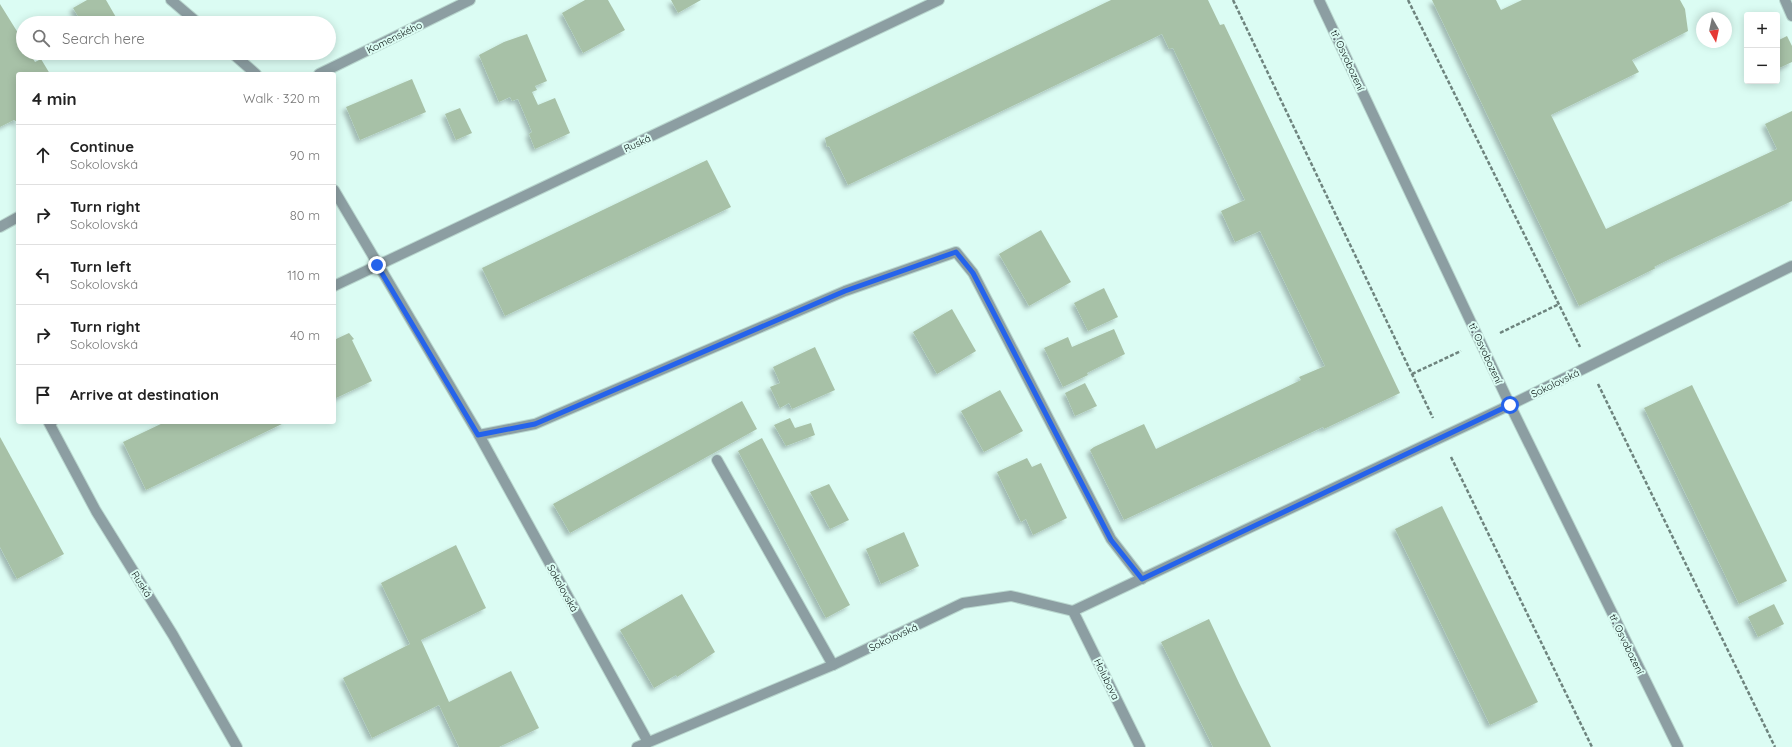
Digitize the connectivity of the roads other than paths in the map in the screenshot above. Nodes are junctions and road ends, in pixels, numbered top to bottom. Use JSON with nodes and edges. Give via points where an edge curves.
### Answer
{"nodes":[{"id":1,"x":171,"y":0,"type":"edge"},
{"id":2,"x":470,"y":0,"type":"edge"},
{"id":3,"x":939,"y":0,"type":"edge"},
{"id":4,"x":1319,"y":0,"type":"edge"},
{"id":5,"x":1785,"y":0,"type":"edge"},
{"id":6,"x":190,"y":16,"type":"edge"},
{"id":7,"x":1792,"y":16,"type":"edge"},
{"id":8,"x":240,"y":60,"type":"edge"},
{"id":9,"x":254,"y":72,"type":"edge"},
{"id":10,"x":323,"y":72,"type":"edge"},
{"id":11,"x":336,"y":193,"type":"edge"},
{"id":12,"x":16,"y":218,"type":"edge"},
{"id":13,"x":0,"y":227,"type":"edge"},
{"id":14,"x":377,"y":265,"type":"junction"},
{"id":15,"x":1792,"y":266,"type":"edge"},
{"id":16,"x":336,"y":285,"type":"edge"},
{"id":17,"x":1510,"y":405,"type":"junction"},
{"id":18,"x":49,"y":424,"type":"edge"},
{"id":19,"x":478,"y":435,"type":"junction"},
{"id":20,"x":717,"y":460,"type":"dead end"},
{"id":21,"x":1142,"y":579,"type":"junction"},
{"id":22,"x":1073,"y":611,"type":"junction"},
{"id":23,"x":833,"y":665,"type":"junction"},
{"id":24,"x":648,"y":742,"type":"junction"},
{"id":25,"x":237,"y":747,"type":"edge"},
{"id":26,"x":637,"y":747,"type":"edge"},
{"id":27,"x":1140,"y":747,"type":"edge"},
{"id":28,"x":1678,"y":747,"type":"edge"}],
"edges":[{"from":1,"to":6,"type":"street"},
{"from":2,"to":10,"type":"street","name":"Komenského"},
{"from":3,"to":14,"type":"street","name":"Ruská"},
{"from":4,"to":17,"type":"street","name":"tř. Osvobození"},
{"from":5,"to":7,"type":"street"},
{"from":8,"to":9,"type":"street"},
{"from":11,"to":14,"type":"street","name":"Sokolovská"},
{"from":12,"to":13,"type":"street"},
{"from":14,"to":16,"type":"street","name":"Ruská"},
{"from":14,"to":19,"type":"street","name":"Sokolovská"},
{"from":15,"to":17,"type":"street","name":"Sokolovská"},
{"from":17,"to":21,"type":"street","name":"Sokolovská"},
{"from":17,"to":28,"type":"street","name":"tř. Osvobození"},
{"from":18,"to":25,"type":"street","name":"Ruská","via":[[96,511],[173,635]]},
{"from":19,"to":21,"type":"street","via":[[535,424],[845,291],[956,252],[973,273],[1111,540]]},
{"from":19,"to":24,"type":"street","name":"Sokolovská"},
{"from":20,"to":23,"type":"street"},
{"from":21,"to":22,"type":"street","name":"Sokolovská"},
{"from":22,"to":23,"type":"street","name":"Sokolovská","via":[[1011,596],[963,603]]},
{"from":22,"to":27,"type":"street","name":"Holubova"},
{"from":23,"to":24,"type":"street","name":"Sokolovská"},
{"from":24,"to":26,"type":"street","name":"Sokolovská"}]}
